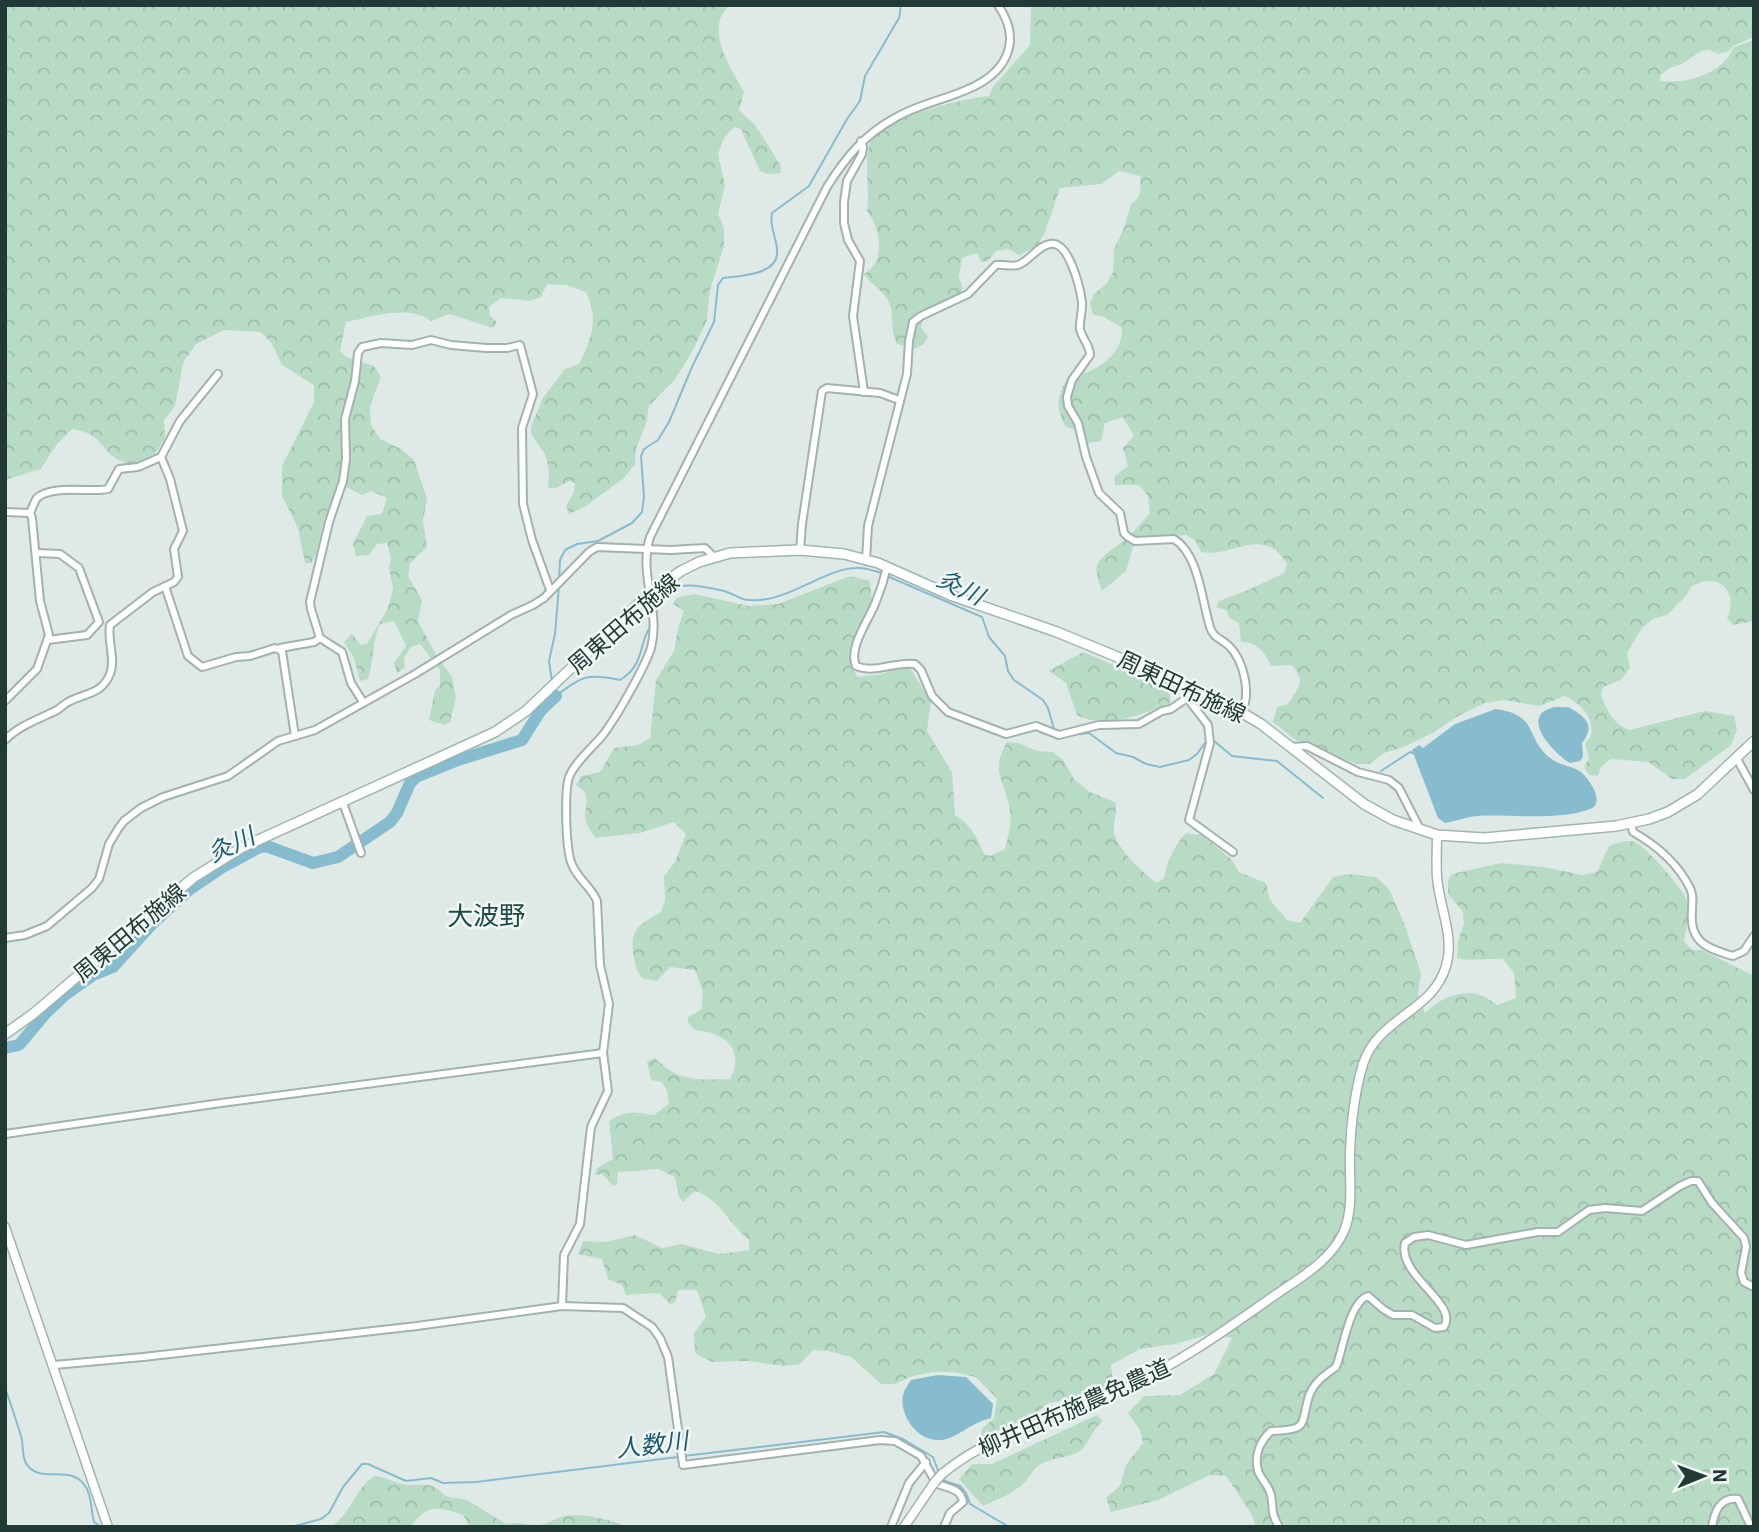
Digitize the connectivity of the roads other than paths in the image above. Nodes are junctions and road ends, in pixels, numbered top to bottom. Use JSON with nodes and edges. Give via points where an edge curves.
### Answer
{"nodes":[{"id":1,"x":998,"y":5,"type":"edge"},
{"id":2,"x":861,"y":141,"type":"junction"},
{"id":3,"x":218,"y":374,"type":"dead end"},
{"id":4,"x":864,"y":392,"type":"junction"},
{"id":5,"x":899,"y":400,"type":"junction"},
{"id":6,"x":161,"y":457,"type":"junction"},
{"id":7,"x":5,"y":512,"type":"edge"},
{"id":8,"x":30,"y":513,"type":"junction"},
{"id":9,"x":646,"y":549,"type":"junction"},
{"id":10,"x":800,"y":550,"type":"junction"},
{"id":11,"x":37,"y":553,"type":"junction"},
{"id":12,"x":714,"y":557,"type":"junction"},
{"id":13,"x":866,"y":560,"type":"junction"},
{"id":14,"x":886,"y":572,"type":"junction"},
{"id":15,"x":165,"y":586,"type":"junction"},
{"id":16,"x":552,"y":588,"type":"junction"},
{"id":17,"x":651,"y":592,"type":"junction"},
{"id":18,"x":320,"y":638,"type":"junction"},
{"id":19,"x":48,"y":640,"type":"junction"},
{"id":20,"x":279,"y":648,"type":"junction"},
{"id":21,"x":1187,"y":685,"type":"junction"},
{"id":22,"x":1186,"y":698,"type":"junction"},
{"id":23,"x":5,"y":701,"type":"edge"},
{"id":24,"x":363,"y":702,"type":"junction"},
{"id":25,"x":1242,"y":711,"type":"junction"},
{"id":26,"x":295,"y":736,"type":"junction"},
{"id":27,"x":5,"y":740,"type":"edge"},
{"id":28,"x":1754,"y":741,"type":"edge"},
{"id":29,"x":1292,"y":747,"type":"junction"},
{"id":30,"x":1736,"y":757,"type":"junction"},
{"id":31,"x":1754,"y":790,"type":"edge"},
{"id":32,"x":343,"y":803,"type":"junction"},
{"id":33,"x":1630,"y":824,"type":"junction"},
{"id":34,"x":1421,"y":831,"type":"junction"},
{"id":35,"x":1437,"y":835,"type":"junction"},
{"id":36,"x":361,"y":852,"type":"dead end"},
{"id":37,"x":1233,"y":852,"type":"dead end"},
{"id":38,"x":1754,"y":936,"type":"edge"},
{"id":39,"x":5,"y":938,"type":"edge"},
{"id":40,"x":5,"y":1034,"type":"edge"},
{"id":41,"x":603,"y":1053,"type":"junction"},
{"id":42,"x":5,"y":1134,"type":"edge"},
{"id":43,"x":5,"y":1227,"type":"edge"},
{"id":44,"x":1754,"y":1287,"type":"edge"},
{"id":45,"x":562,"y":1306,"type":"junction"},
{"id":46,"x":54,"y":1365,"type":"junction"},
{"id":47,"x":926,"y":1462,"type":"junction"},
{"id":48,"x":108,"y":1527,"type":"edge"},
{"id":49,"x":891,"y":1527,"type":"edge"},
{"id":50,"x":904,"y":1527,"type":"edge"},
{"id":51,"x":944,"y":1527,"type":"edge"},
{"id":52,"x":1279,"y":1527,"type":"edge"},
{"id":53,"x":1712,"y":1527,"type":"edge"},
{"id":54,"x":1751,"y":1527,"type":"edge"}],
"edges":[{"from":1,"to":2,"type":"street","via":[[1012,36],[1004,60],[990,75],[966,90],[893,118]]},
{"from":2,"to":4,"type":"street","via":[[862,154],[847,181],[844,223],[860,261],[853,316]]},
{"from":2,"to":9,"type":"street","via":[[827,187]]},
{"from":3,"to":6,"type":"street","via":[[180,421]]},
{"from":4,"to":5,"type":"street"},
{"from":4,"to":10,"type":"street","via":[[822,391]]},
{"from":5,"to":13,"type":"street","via":[[870,516]]},
{"from":5,"to":25,"type":"street","via":[[913,323],[968,294],[996,265],[1019,265],[1048,244],[1060,246],[1074,270],[1082,300],[1080,328],[1090,348],[1068,388],[1068,406],[1078,423],[1099,493],[1121,513],[1128,537],[1135,541],[1174,539],[1186,550],[1204,596],[1210,628],[1229,646],[1242,671],[1247,690]]},
{"from":6,"to":8,"type":"street","via":[[119,470],[104,490],[43,495]]},
{"from":6,"to":15,"type":"street","via":[[183,531],[174,549],[178,577]]},
{"from":7,"to":8,"type":"street"},
{"from":8,"to":11,"type":"street"},
{"from":9,"to":12,"type":"street","via":[[705,548]]},
{"from":9,"to":16,"type":"street","via":[[597,547]]},
{"from":9,"to":17,"type":"street"},
{"from":10,"to":12,"type":"main road","name":"周東田布施線"},
{"from":10,"to":13,"type":"main road","name":"周東田布施線"},
{"from":11,"to":19,"type":"street"},
{"from":11,"to":19,"type":"street","via":[[60,554],[79,568],[99,622],[88,635]]},
{"from":12,"to":17,"type":"main road","name":"周東田布施線"},
{"from":13,"to":14,"type":"main road","name":"周東田布施線"},
{"from":14,"to":21,"type":"main road","name":"周東田布施線","via":[[1057,632]]},
{"from":14,"to":22,"type":"street","via":[[856,647],[856,666],[915,664],[932,696],[948,712],[1006,734],[1036,726],[1061,734],[1099,725],[1139,724]]},
{"from":15,"to":20,"type":"street","via":[[188,656],[202,667]]},
{"from":15,"to":27,"type":"street","via":[[110,625],[110,676],[99,688]]},
{"from":16,"to":18,"type":"street","via":[[523,504],[522,428],[533,394],[520,345],[486,348],[431,340],[362,347],[345,419],[343,481],[310,601]]},
{"from":16,"to":24,"type":"street","via":[[533,605]]},
{"from":17,"to":32,"type":"main road","name":"周東田布施線","via":[[510,722],[481,740]]},
{"from":17,"to":41,"type":"street","via":[[650,650],[611,726],[574,770],[567,790],[568,852],[579,878],[597,901],[600,965],[609,1004]]},
{"from":18,"to":20,"type":"street"},
{"from":18,"to":24,"type":"street","via":[[342,652]]},
{"from":19,"to":23,"type":"street","via":[[37,669]]},
{"from":20,"to":26,"type":"street"},
{"from":21,"to":22,"type":"street"},
{"from":21,"to":25,"type":"main road","name":"周東田布施線"},
{"from":22,"to":37,"type":"street","via":[[1208,725],[1210,740],[1189,820]]},
{"from":24,"to":26,"type":"street","via":[[315,730]]},
{"from":25,"to":29,"type":"main road","name":"周東田布施線"},
{"from":26,"to":39,"type":"street","via":[[278,741],[228,776],[141,808],[118,829],[92,888],[47,926]]},
{"from":28,"to":30,"type":"main road","name":"周東田布施線"},
{"from":29,"to":34,"type":"main road","name":"周東田布施線","via":[[1364,804]]},
{"from":29,"to":34,"type":"street","via":[[1307,746],[1357,772],[1389,780],[1399,788]]},
{"from":30,"to":31,"type":"street"},
{"from":30,"to":33,"type":"main road","name":"周東田布施線","via":[[1683,804]]},
{"from":32,"to":36,"type":"street"},
{"from":32,"to":40,"type":"main road","name":"周東田布施線","via":[[207,868]]},
{"from":33,"to":35,"type":"main road","name":"周東田布施線","via":[[1484,838]]},
{"from":33,"to":38,"type":"street","via":[[1633,832],[1663,853],[1690,888],[1694,934],[1700,942],[1733,956],[1744,951]]},
{"from":34,"to":35,"type":"main road","name":"周東田布施線"},
{"from":35,"to":50,"type":"street","name":"柳井田布施農免農道","bridge":true,"via":[[1447,964],[1429,995],[1381,1032],[1368,1052],[1352,1127],[1347,1219],[1336,1246],[1308,1272],[1200,1348],[1114,1394],[981,1446],[933,1483]]},
{"from":41,"to":42,"type":"street"},
{"from":41,"to":45,"type":"street","via":[[608,1091],[591,1127],[580,1224],[564,1255]]},
{"from":43,"to":46,"type":"street"},
{"from":44,"to":52,"type":"street","via":[[1744,1282],[1741,1273],[1744,1238],[1698,1181],[1680,1186],[1642,1211],[1589,1210],[1559,1232],[1466,1245],[1428,1235],[1414,1237],[1404,1249],[1411,1270],[1437,1299],[1447,1323],[1434,1328],[1412,1315],[1393,1315],[1368,1296],[1358,1301],[1336,1367],[1314,1387],[1305,1420],[1287,1431],[1271,1431],[1262,1439],[1259,1471]]},
{"from":45,"to":46,"type":"street"},
{"from":45,"to":47,"type":"street","via":[[623,1308],[660,1338],[671,1369],[683,1465],[880,1440],[895,1441]]},
{"from":46,"to":48,"type":"street"},
{"from":47,"to":49,"type":"street","via":[[909,1483]]},
{"from":47,"to":51,"type":"street","via":[[936,1483],[962,1496],[963,1502],[950,1513]]},
{"from":53,"to":54,"type":"street","via":[[1717,1508],[1732,1498],[1738,1499]]}]}
